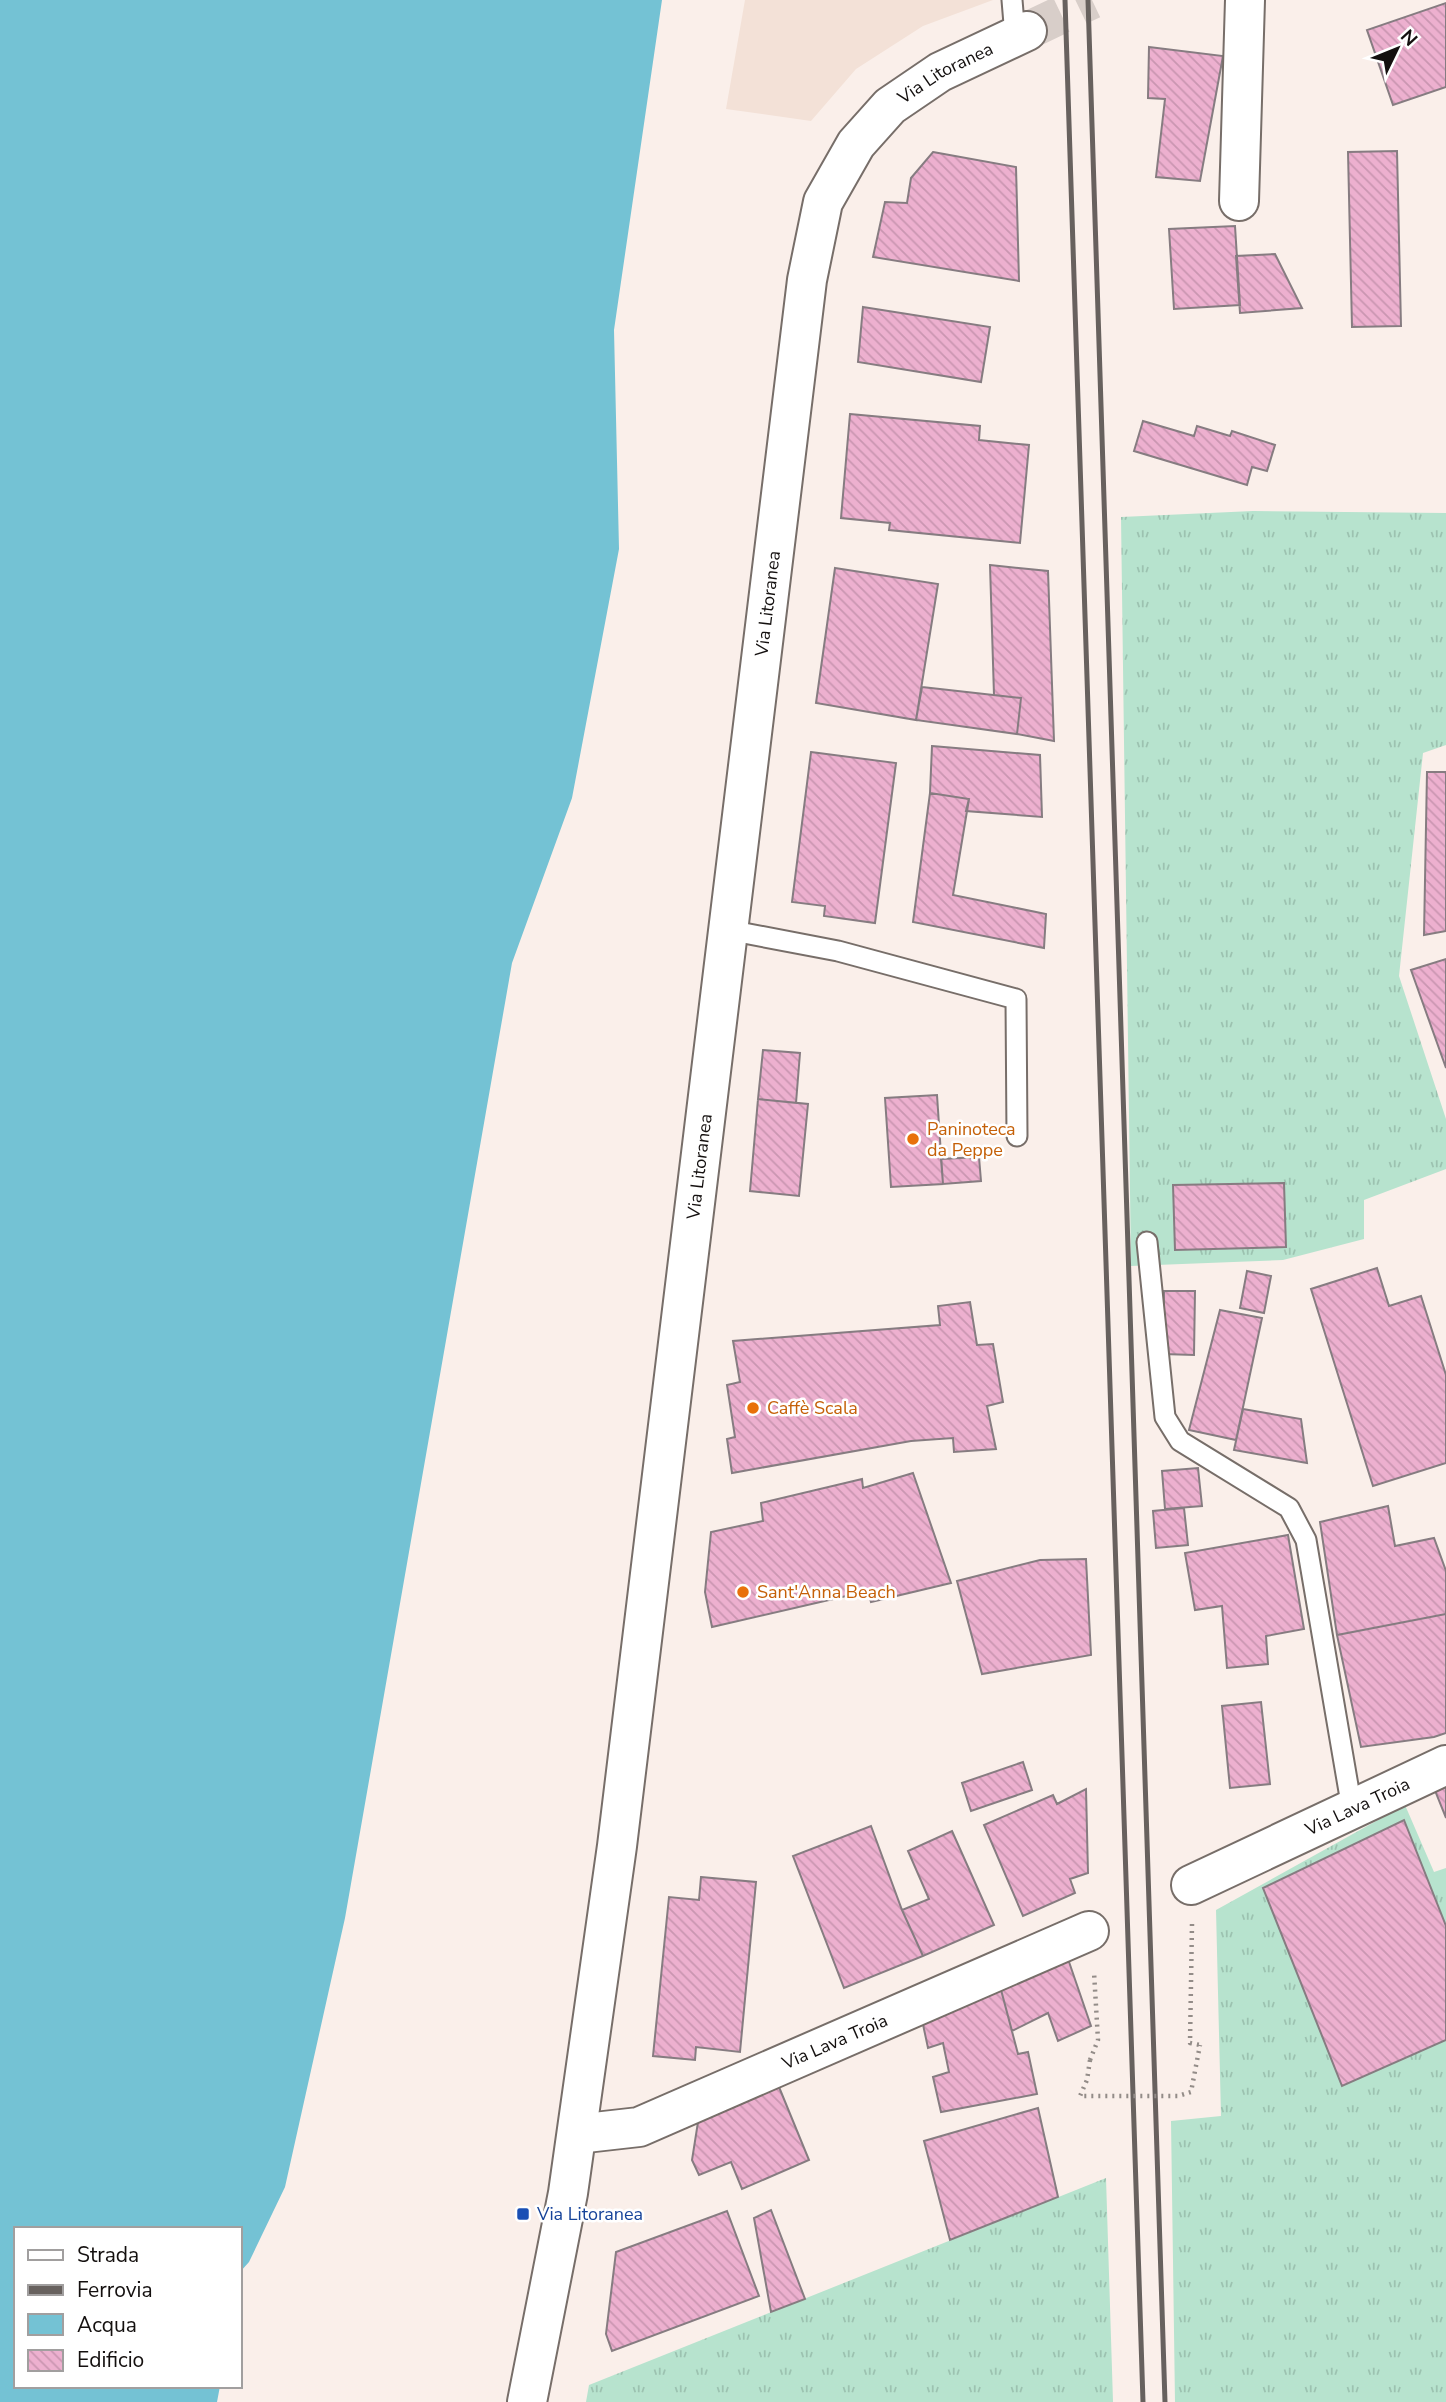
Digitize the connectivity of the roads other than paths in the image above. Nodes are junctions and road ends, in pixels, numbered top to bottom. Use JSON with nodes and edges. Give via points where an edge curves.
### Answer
{"nodes":[{"id":1,"x":1245,"y":0,"type":"edge"},
{"id":2,"x":1018,"y":22,"type":"tunnel mouth"},
{"id":3,"x":1239,"y":201,"type":"dead end"},
{"id":4,"x":728,"y":930,"type":"junction"},
{"id":5,"x":1017,"y":1136,"type":"dead end"},
{"id":6,"x":1147,"y":1242,"type":"dead end"},
{"id":7,"x":1446,"y":1765,"type":"edge"},
{"id":8,"x":1352,"y":1809,"type":"junction"},
{"id":9,"x":1191,"y":1885,"type":"road end"},
{"id":10,"x":1088,"y":1930,"type":"road end"},
{"id":11,"x":577,"y":2134,"type":"junction"},
{"id":12,"x":527,"y":2402,"type":"edge"}],
"edges":[{"from":1,"to":3,"type":"street"},
{"from":2,"to":4,"type":"street","name":"Via Litoranea","via":[[890,106],[856,144],[823,202],[807,281]]},
{"from":4,"to":5,"type":"lane","via":[[838,951],[1016,999]]},
{"from":4,"to":11,"type":"street","name":"Via Litoranea"},
{"from":6,"to":8,"type":"lane","via":[[1165,1417],[1180,1441],[1289,1508],[1306,1540]]},
{"from":7,"to":8,"type":"street","name":"Via Lava Troia"},
{"from":8,"to":9,"type":"street","name":"Via Lava Troia"},
{"from":10,"to":11,"type":"street","name":"Via Lava Troia","via":[[639,2127]]},
{"from":11,"to":12,"type":"street","name":"Via Litoranea"}]}
